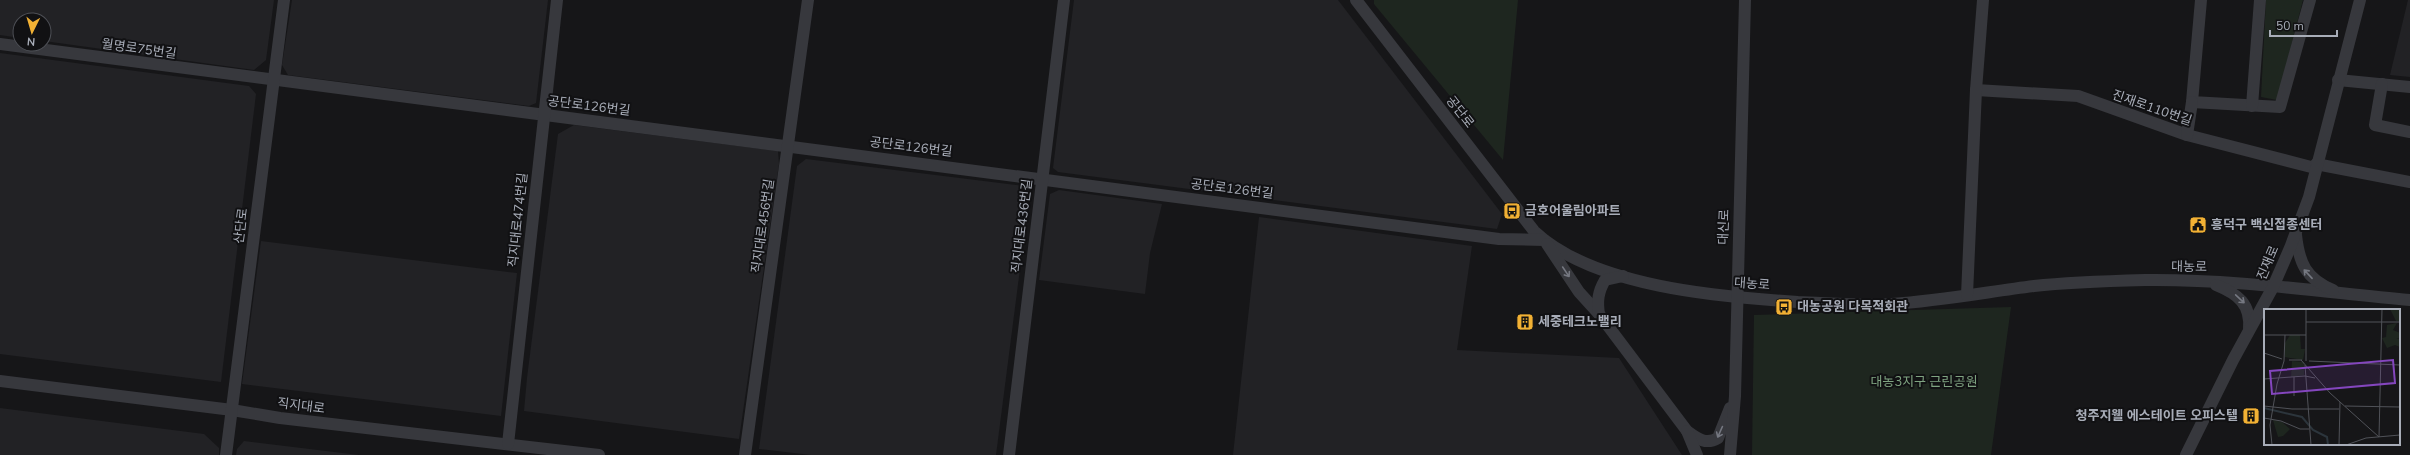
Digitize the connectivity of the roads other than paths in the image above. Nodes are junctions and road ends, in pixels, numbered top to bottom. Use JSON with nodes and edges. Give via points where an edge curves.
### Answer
{"nodes":[{"id":1,"x":284,"y":0,"type":"edge"},
{"id":2,"x":557,"y":0,"type":"edge"},
{"id":3,"x":808,"y":0,"type":"edge"},
{"id":4,"x":1064,"y":0,"type":"edge"},
{"id":5,"x":1356,"y":0,"type":"edge"},
{"id":6,"x":1745,"y":0,"type":"edge"},
{"id":7,"x":1983,"y":0,"type":"edge"},
{"id":8,"x":2201,"y":0,"type":"edge"},
{"id":9,"x":2260,"y":0,"type":"edge"},
{"id":10,"x":2310,"y":0,"type":"edge"},
{"id":11,"x":2360,"y":0,"type":"edge"},
{"id":12,"x":0,"y":44,"type":"edge"},
{"id":13,"x":2338,"y":80,"type":"junction"},
{"id":14,"x":274,"y":81,"type":"junction"},
{"id":15,"x":2382,"y":84,"type":"junction"},
{"id":16,"x":2410,"y":87,"type":"edge"},
{"id":17,"x":1976,"y":90,"type":"junction"},
{"id":18,"x":2192,"y":102,"type":"junction"},
{"id":19,"x":2252,"y":106,"type":"junction"},
{"id":20,"x":544,"y":114,"type":"junction"},
{"id":21,"x":2410,"y":132,"type":"edge"},
{"id":22,"x":2187,"y":135,"type":"junction"},
{"id":23,"x":788,"y":145,"type":"junction"},
{"id":24,"x":2316,"y":166,"type":"junction"},
{"id":25,"x":1042,"y":179,"type":"junction"},
{"id":26,"x":2410,"y":182,"type":"edge"},
{"id":27,"x":2296,"y":231,"type":"junction"},
{"id":28,"x":1544,"y":240,"type":"junction"},
{"id":29,"x":1625,"y":276,"type":"junction"},
{"id":30,"x":2208,"y":281,"type":"junction"},
{"id":31,"x":2274,"y":287,"type":"junction"},
{"id":32,"x":2342,"y":294,"type":"junction"},
{"id":33,"x":1967,"y":295,"type":"junction"},
{"id":34,"x":1736,"y":298,"type":"junction"},
{"id":35,"x":2410,"y":300,"type":"edge"},
{"id":36,"x":1599,"y":314,"type":"junction"},
{"id":37,"x":2248,"y":333,"type":"junction"},
{"id":38,"x":0,"y":381,"type":"edge"},
{"id":39,"x":1735,"y":396,"type":"junction"},
{"id":40,"x":232,"y":410,"type":"junction"},
{"id":41,"x":1687,"y":431,"type":"junction"},
{"id":42,"x":508,"y":444,"type":"junction"},
{"id":43,"x":1694,"y":453,"type":"edge"},
{"id":44,"x":226,"y":455,"type":"edge"},
{"id":45,"x":599,"y":455,"type":"edge"},
{"id":46,"x":745,"y":455,"type":"edge"},
{"id":47,"x":1009,"y":455,"type":"edge"},
{"id":48,"x":1730,"y":455,"type":"edge"},
{"id":49,"x":2186,"y":455,"type":"edge"}],
"edges":[{"from":1,"to":14,"type":"street","name":"산단로"},
{"from":2,"to":20,"type":"street","name":"직지대로474번길"},
{"from":3,"to":23,"type":"street","name":"직지대로456번길"},
{"from":4,"to":25,"type":"street","name":"직지대로436번길"},
{"from":5,"to":28,"type":"street","name":"공단로"},
{"from":6,"to":34,"type":"street","name":"대신로"},
{"from":7,"to":17,"type":"street"},
{"from":8,"to":18,"type":"street","name":"진재로110번길"},
{"from":9,"to":19,"type":"street"},
{"from":10,"to":19,"type":"street","name":"진재로110번길","via":[[2280,107]]},
{"from":11,"to":13,"type":"street","name":"진재로"},
{"from":12,"to":14,"type":"street","name":"월명로75번길"},
{"from":13,"to":15,"type":"street"},
{"from":13,"to":24,"type":"street","name":"진재로"},
{"from":14,"to":20,"type":"street","name":"공단로126번길"},
{"from":14,"to":40,"type":"street","name":"산단로"},
{"from":15,"to":16,"type":"street"},
{"from":15,"to":21,"type":"street","via":[[2375,125]]},
{"from":17,"to":22,"type":"street","name":"진재로110번길","via":[[2078,96]]},
{"from":17,"to":33,"type":"street"},
{"from":18,"to":19,"type":"street","name":"진재로110번길"},
{"from":18,"to":22,"type":"street"},
{"from":20,"to":23,"type":"street","name":"공단로126번길"},
{"from":20,"to":42,"type":"street","name":"직지대로474번길"},
{"from":22,"to":24,"type":"street","name":"진재로110번길"},
{"from":23,"to":25,"type":"street","name":"공단로126번길"},
{"from":23,"to":46,"type":"street","name":"직지대로456번길"},
{"from":24,"to":26,"type":"street","name":"진재로110번길"},
{"from":24,"to":27,"type":"street","name":"진재로","via":[[2309,196]]},
{"from":25,"to":28,"type":"street","name":"공단로126번길","via":[[1500,238]]},
{"from":25,"to":47,"type":"street","name":"직지대로436번길"},
{"from":27,"to":31,"type":"street","name":"진재로"},
{"from":32,"to":27,"type":"street","one_way":true,"via":[[2314,280],[2304,269],[2298,254]]},
{"from":28,"to":29,"type":"street","name":"대농로","via":[[1578,260]]},
{"from":28,"to":36,"type":"street","one_way":true,"via":[[1579,292]]},
{"from":29,"to":34,"type":"street","name":"대농로","via":[[1662,286]]},
{"from":29,"to":36,"type":"street","via":[[1605,280],[1599,289]]},
{"from":30,"to":31,"type":"street","name":"대농로"},
{"from":30,"to":33,"type":"street","name":"대농로","via":[[2092,282]]},
{"from":30,"to":37,"type":"street","one_way":true,"via":[[2231,291],[2245,303],[2249,315]]},
{"from":31,"to":32,"type":"street","name":"대농로"},
{"from":31,"to":37,"type":"street","name":"진재로"},
{"from":32,"to":35,"type":"street","name":"대농로"},
{"from":33,"to":34,"type":"street","name":"대농로","via":[[1889,304]]},
{"from":34,"to":39,"type":"street","name":"대신로"},
{"from":36,"to":41,"type":"street"},
{"from":37,"to":49,"type":"street","name":"진재로"},
{"from":38,"to":40,"type":"street","name":"직지대로"},
{"from":39,"to":41,"type":"street","one_way":true,"via":[[1718,438],[1711,442],[1699,440]]},
{"from":39,"to":48,"type":"street","name":"대신로"},
{"from":40,"to":42,"type":"street","name":"직지대로","via":[[280,418]]},
{"from":40,"to":44,"type":"street","name":"산단로"},
{"from":41,"to":43,"type":"street"},
{"from":42,"to":45,"type":"street","name":"직지대로"}]}
